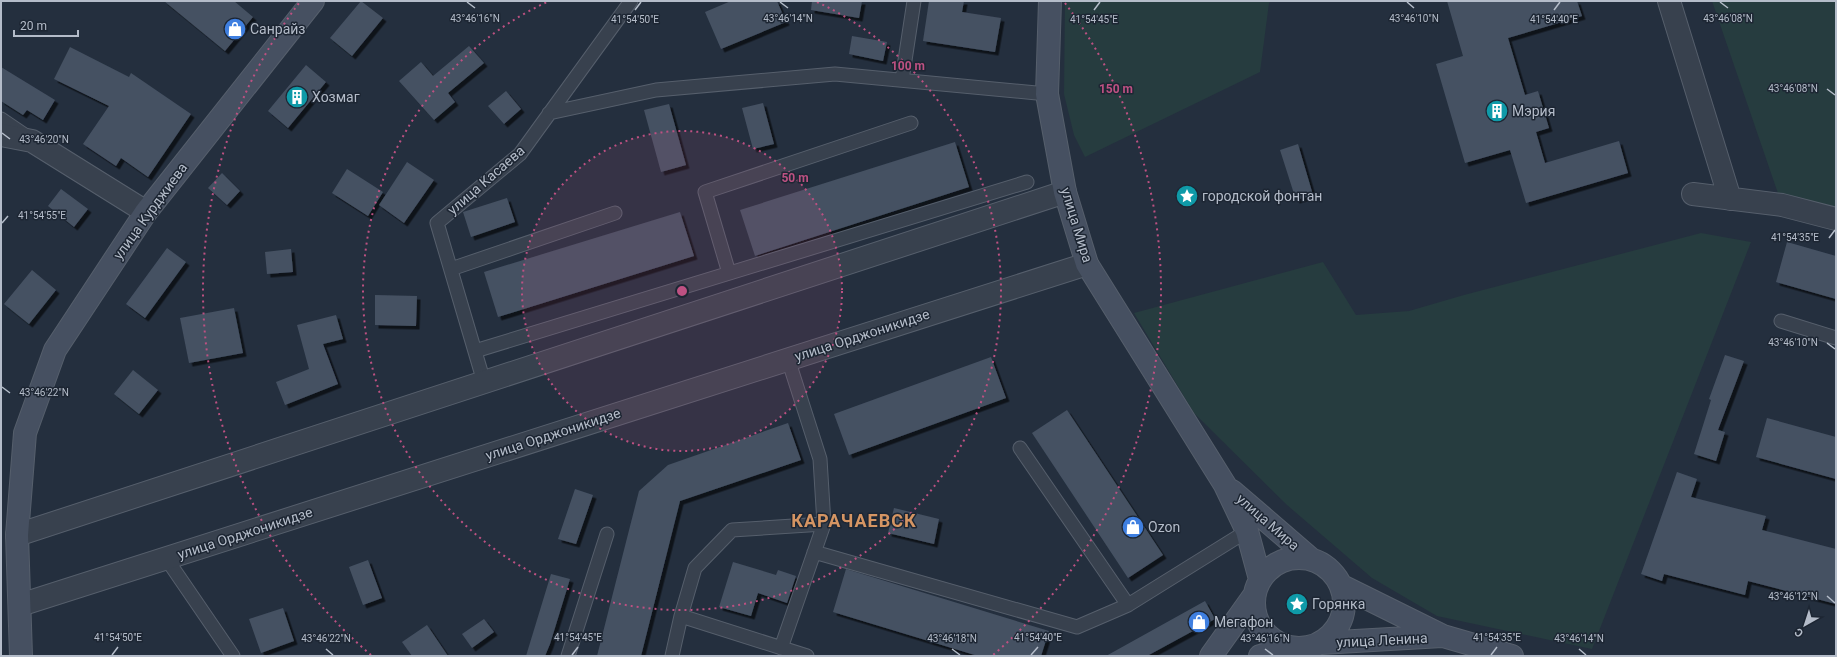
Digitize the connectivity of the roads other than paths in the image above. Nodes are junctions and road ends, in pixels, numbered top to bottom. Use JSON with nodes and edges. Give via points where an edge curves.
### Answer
{"nodes":[{"id":1,"x":313,"y":1,"type":"edge"},
{"id":2,"x":631,"y":1,"type":"edge"},
{"id":3,"x":914,"y":1,"type":"edge"},
{"id":4,"x":1050,"y":1,"type":"edge"},
{"id":5,"x":1669,"y":1,"type":"edge"},
{"id":6,"x":902,"y":80,"type":"junction"},
{"id":7,"x":1047,"y":94,"type":"junction"},
{"id":8,"x":550,"y":113,"type":"junction"},
{"id":9,"x":1,"y":119,"type":"edge"},
{"id":10,"x":911,"y":123,"type":"dead end"},
{"id":11,"x":1,"y":135,"type":"edge"},
{"id":12,"x":32,"y":141,"type":"junction"},
{"id":13,"x":1028,"y":182,"type":"dead end"},
{"id":14,"x":1065,"y":192,"type":"junction"},
{"id":15,"x":1693,"y":194,"type":"dead end"},
{"id":16,"x":1730,"y":199,"type":"junction"},
{"id":17,"x":146,"y":212,"type":"junction"},
{"id":18,"x":616,"y":213,"type":"dead end"},
{"id":19,"x":1836,"y":219,"type":"edge"},
{"id":20,"x":1087,"y":264,"type":"junction"},
{"id":21,"x":451,"y":269,"type":"junction"},
{"id":22,"x":729,"y":273,"type":"junction"},
{"id":23,"x":1781,"y":321,"type":"dead end"},
{"id":24,"x":1836,"y":338,"type":"edge"},
{"id":25,"x":475,"y":351,"type":"junction"},
{"id":26,"x":788,"y":359,"type":"junction"},
{"id":27,"x":484,"y":382,"type":"junction"},
{"id":28,"x":1020,"y":448,"type":"dead end"},
{"id":29,"x":1225,"y":485,"type":"junction"},
{"id":30,"x":824,"y":524,"type":"junction"},
{"id":31,"x":1247,"y":531,"type":"junction"},
{"id":32,"x":607,"y":534,"type":"dead end"},
{"id":33,"x":17,"y":535,"type":"junction"},
{"id":34,"x":814,"y":552,"type":"junction"},
{"id":35,"x":166,"y":558,"type":"junction"},
{"id":36,"x":1311,"y":559,"type":"junction"},
{"id":37,"x":1342,"y":586,"type":"junction"},
{"id":38,"x":1257,"y":588,"type":"junction"},
{"id":39,"x":20,"y":605,"type":"junction"},
{"id":40,"x":1128,"y":605,"type":"junction"},
{"id":41,"x":681,"y":616,"type":"junction"},
{"id":42,"x":1443,"y":636,"type":"junction"},
{"id":43,"x":1321,"y":643,"type":"junction"},
{"id":44,"x":781,"y":648,"type":"junction"},
{"id":45,"x":1290,"y":648,"type":"junction"},
{"id":46,"x":21,"y":656,"type":"edge"},
{"id":47,"x":233,"y":656,"type":"edge"},
{"id":48,"x":568,"y":656,"type":"edge"},
{"id":49,"x":672,"y":656,"type":"edge"},
{"id":50,"x":807,"y":656,"type":"edge"},
{"id":51,"x":1211,"y":656,"type":"edge"},
{"id":52,"x":1260,"y":656,"type":"edge"},
{"id":53,"x":1512,"y":656,"type":"edge"}],
"edges":[{"from":1,"to":17,"type":"street","name":"улица Курджиева"},
{"from":2,"to":8,"type":"lane","name":"улица Касаева"},
{"from":3,"to":6,"type":"lane"},
{"from":4,"to":7,"type":"street","name":"улица Мира"},
{"from":5,"to":16,"type":"street"},
{"from":6,"to":7,"type":"lane"},
{"from":6,"to":8,"type":"lane","via":[[835,74],[656,90]]},
{"from":7,"to":14,"type":"street","name":"улица Мира"},
{"from":8,"to":21,"type":"lane","name":"улица Касаева","via":[[520,154],[437,223]]},
{"from":9,"to":12,"type":"lane"},
{"from":10,"to":22,"type":"lane","via":[[705,192]]},
{"from":11,"to":12,"type":"street"},
{"from":12,"to":17,"type":"street"},
{"from":13,"to":22,"type":"lane"},
{"from":14,"to":20,"type":"street","name":"улица Мира"},
{"from":14,"to":27,"type":"street"},
{"from":15,"to":16,"type":"street"},
{"from":16,"to":19,"type":"street","via":[[1782,205]]},
{"from":17,"to":33,"type":"street","name":"улица Курджиева","via":[[55,350],[25,434]]},
{"from":18,"to":21,"type":"lane"},
{"from":20,"to":26,"type":"street","name":"улица Орджоникидзе"},
{"from":20,"to":29,"type":"street","name":"улица Мира"},
{"from":21,"to":25,"type":"lane","name":"улица Касаева"},
{"from":22,"to":25,"type":"lane"},
{"from":23,"to":24,"type":"lane"},
{"from":25,"to":27,"type":"lane","name":"улица Касаева"},
{"from":26,"to":30,"type":"lane","via":[[820,459]]},
{"from":26,"to":35,"type":"street","name":"улица Орджоникидзе"},
{"from":27,"to":33,"type":"street"},
{"from":28,"to":40,"type":"lane"},
{"from":29,"to":31,"type":"street","name":"улица Мира"},
{"from":29,"to":36,"type":"street","name":"улица Мира"},
{"from":30,"to":34,"type":"lane"},
{"from":30,"to":41,"type":"lane","via":[[732,530],[695,568]]},
{"from":31,"to":38,"type":"street","name":"улица Мира"},
{"from":31,"to":40,"type":"lane"},
{"from":32,"to":48,"type":"lane"},
{"from":33,"to":39,"type":"street"},
{"from":34,"to":40,"type":"lane","via":[[1077,627]]},
{"from":34,"to":44,"type":"lane"},
{"from":35,"to":39,"type":"street","name":"улица Орджоникидзе"},
{"from":35,"to":47,"type":"lane"},
{"from":36,"to":37,"type":"street","via":[[1325,565]]},
{"from":36,"to":38,"type":"street","via":[[1296,557],[1270,567]]},
{"from":37,"to":42,"type":"street","name":"улица Ленина"},
{"from":37,"to":43,"type":"street","via":[[1345,601],[1343,617],[1335,632]]},
{"from":38,"to":45,"type":"street","via":[[1254,613],[1261,628],[1274,642]]},
{"from":38,"to":51,"type":"street"},
{"from":39,"to":46,"type":"street"},
{"from":41,"to":44,"type":"lane"},
{"from":41,"to":49,"type":"lane"},
{"from":42,"to":43,"type":"street","name":"улица Ленина"},
{"from":42,"to":53,"type":"street","name":"улица Ленина"},
{"from":43,"to":45,"type":"street","via":[[1306,648]]},
{"from":44,"to":50,"type":"lane"},
{"from":45,"to":52,"type":"street"}]}
